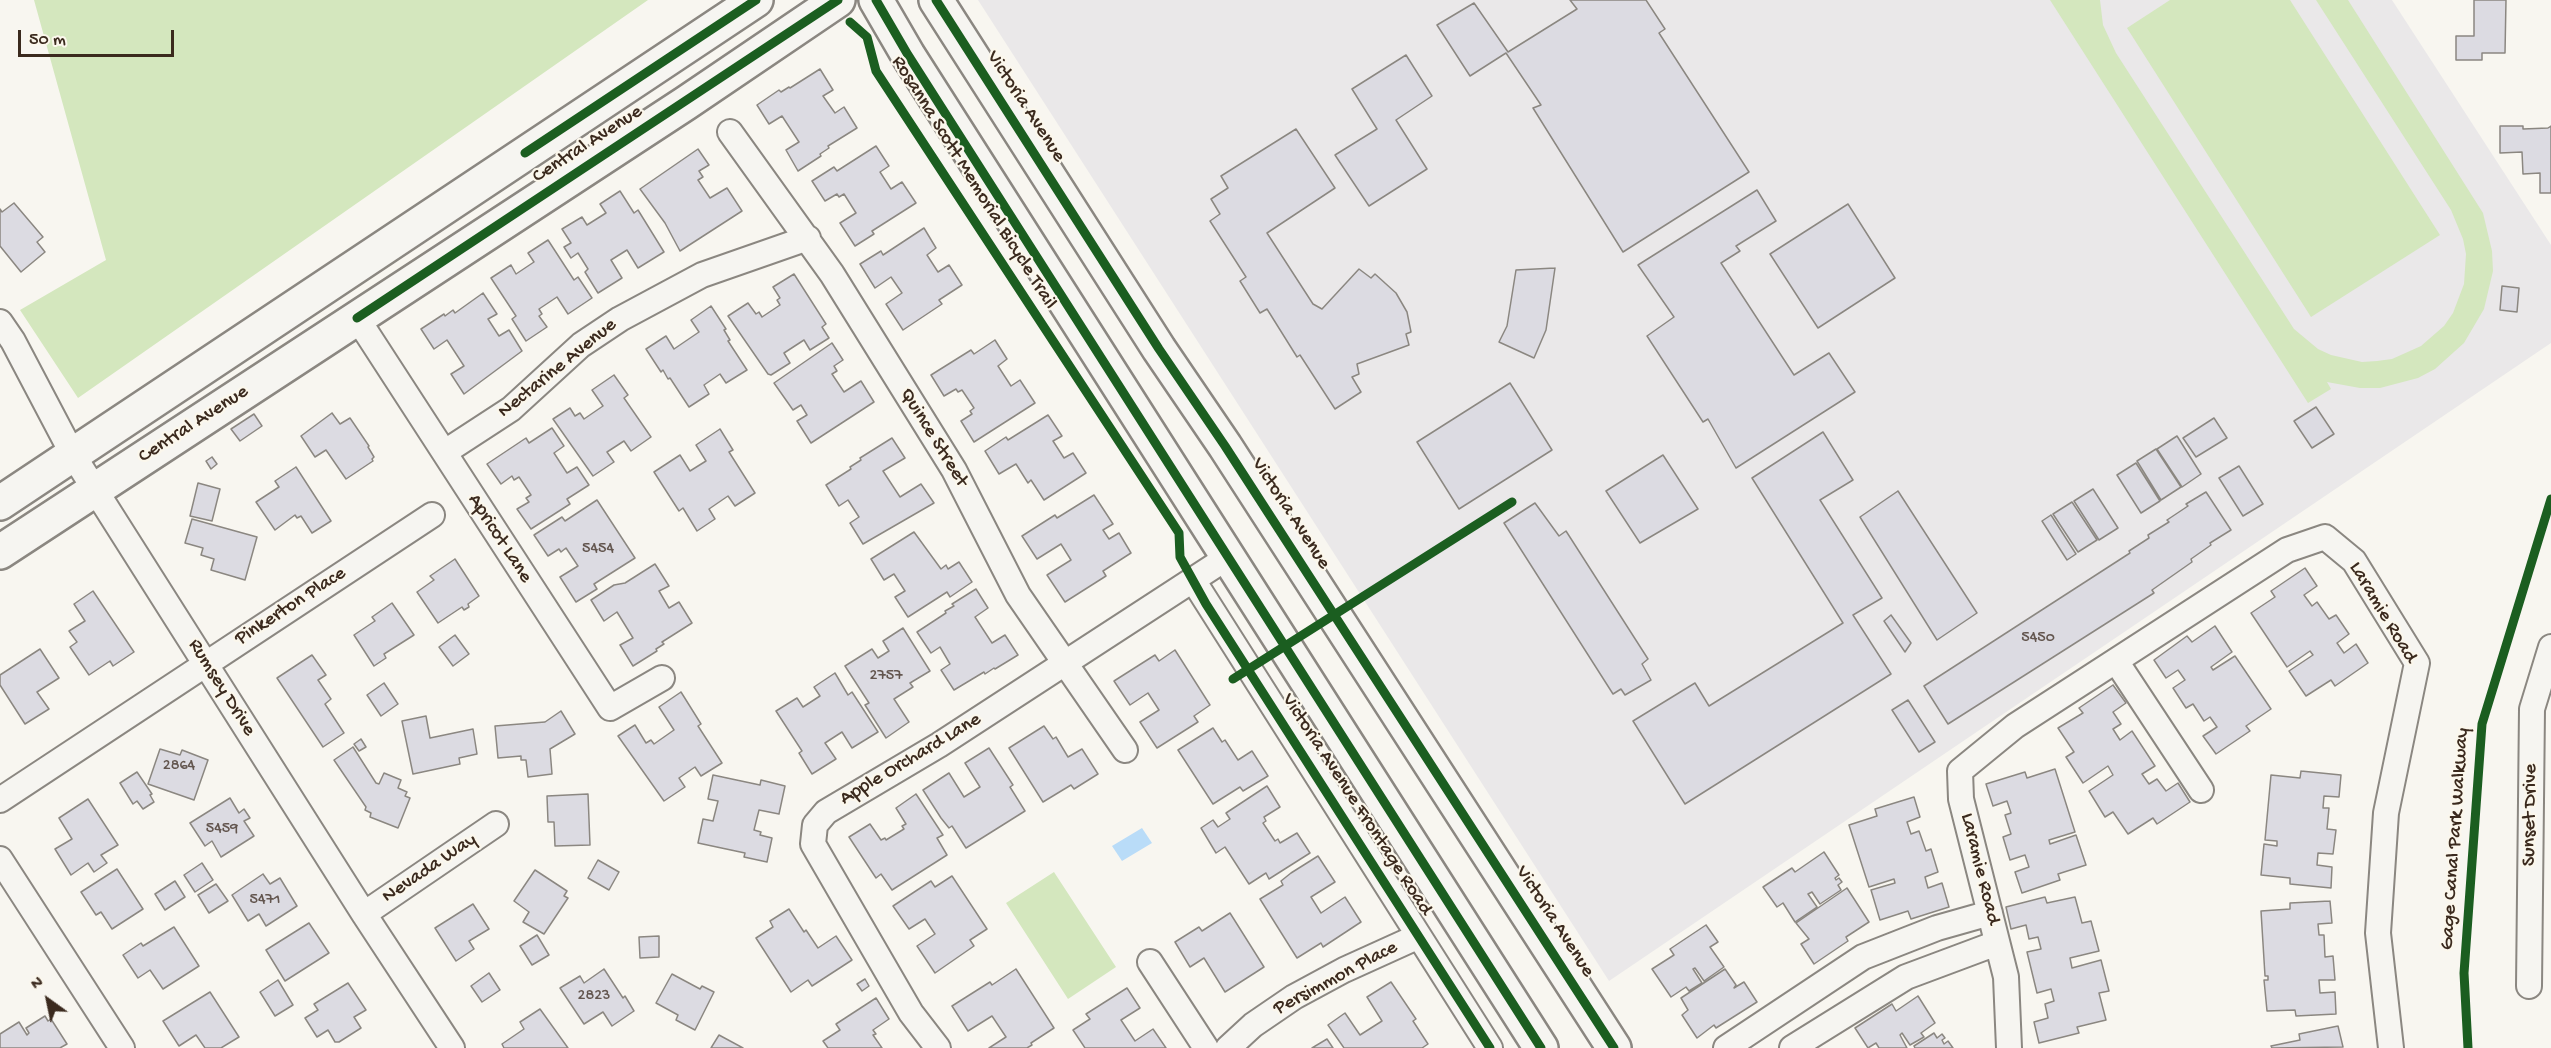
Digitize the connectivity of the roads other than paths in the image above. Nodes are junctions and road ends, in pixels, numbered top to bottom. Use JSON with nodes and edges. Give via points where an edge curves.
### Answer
{"nodes":[{"id":1,"x":756,"y":0,"type":"edge"},
{"id":2,"x":838,"y":0,"type":"edge"},
{"id":3,"x":876,"y":0,"type":"edge"},
{"id":4,"x":936,"y":0,"type":"edge"},
{"id":5,"x":730,"y":132,"type":"dead end"},
{"id":6,"x":808,"y":238,"type":"junction"},
{"id":7,"x":357,"y":318,"type":"junction"},
{"id":8,"x":0,"y":322,"type":"edge"},
{"id":9,"x":445,"y":452,"type":"junction"},
{"id":10,"x":73,"y":454,"type":"junction"},
{"id":11,"x":96,"y":489,"type":"junction"},
{"id":12,"x":0,"y":503,"type":"edge"},
{"id":13,"x":432,"y":515,"type":"dead end"},
{"id":14,"x":0,"y":552,"type":"edge"},
{"id":15,"x":1228,"y":557,"type":"junction"},
{"id":16,"x":1193,"y":580,"type":"junction"},
{"id":17,"x":2551,"y":647,"type":"edge"},
{"id":18,"x":2116,"y":661,"type":"junction"},
{"id":19,"x":205,"y":663,"type":"junction"},
{"id":20,"x":1066,"y":664,"type":"junction"},
{"id":21,"x":662,"y":678,"type":"dead end"},
{"id":22,"x":1125,"y":750,"type":"dead end"},
{"id":23,"x":2201,"y":790,"type":"dead end"},
{"id":24,"x":0,"y":800,"type":"edge"},
{"id":25,"x":496,"y":824,"type":"dead end"},
{"id":26,"x":0,"y":859,"type":"edge"},
{"id":27,"x":1990,"y":913,"type":"junction"},
{"id":28,"x":364,"y":914,"type":"junction"},
{"id":29,"x":1419,"y":936,"type":"junction"},
{"id":30,"x":1997,"y":943,"type":"junction"},
{"id":31,"x":1150,"y":962,"type":"dead end"},
{"id":32,"x":2529,"y":986,"type":"dead end"},
{"id":33,"x":122,"y":1048,"type":"edge"},
{"id":34,"x":452,"y":1048,"type":"edge"},
{"id":35,"x":938,"y":1048,"type":"edge"},
{"id":36,"x":1206,"y":1048,"type":"edge"},
{"id":37,"x":1228,"y":1048,"type":"edge"},
{"id":38,"x":1490,"y":1048,"type":"edge"},
{"id":39,"x":1541,"y":1048,"type":"edge"},
{"id":40,"x":1614,"y":1048,"type":"edge"},
{"id":41,"x":1726,"y":1048,"type":"edge"},
{"id":42,"x":1792,"y":1048,"type":"edge"},
{"id":43,"x":2009,"y":1048,"type":"edge"},
{"id":44,"x":2391,"y":1048,"type":"edge"}],
"edges":[{"from":1,"to":10,"type":"main road","name":"Central Avenue"},
{"from":2,"to":7,"type":"main road","name":"Central Avenue"},
{"from":3,"to":15,"type":"main road"},
{"from":4,"to":40,"type":"main road","name":"Victoria Avenue"},
{"from":5,"to":6,"type":"street","name":"Quince Street"},
{"from":6,"to":9,"type":"street","name":"Nectarine Avenue","via":[[702,275],[620,319],[581,345],[511,409]]},
{"from":6,"to":20,"type":"street","name":"Quince Street","via":[[954,470],[1018,595]]},
{"from":7,"to":9,"type":"street","name":"Apricot Lane"},
{"from":7,"to":11,"type":"main road","name":"Central Avenue"},
{"from":8,"to":10,"type":"street","name":"Rumsey Drive"},
{"from":9,"to":21,"type":"street","name":"Apricot Lane","via":[[610,708]]},
{"from":10,"to":11,"type":"street","name":"Rumsey Drive"},
{"from":10,"to":12,"type":"main road","name":"Central Avenue"},
{"from":11,"to":14,"type":"main road","name":"Central Avenue"},
{"from":11,"to":19,"type":"street","name":"Rumsey Drive"},
{"from":13,"to":19,"type":"street","name":"Pinkerton Place"},
{"from":15,"to":16,"type":"street","name":"Apple Orchard Lane"},
{"from":15,"to":39,"type":"main road"},
{"from":16,"to":20,"type":"street","name":"Apple Orchard Lane"},
{"from":16,"to":29,"type":"street","name":"Victoria Avenue Frontage Road"},
{"from":17,"to":32,"type":"street","name":"Sunset Drive","via":[[2532,708]]},
{"from":18,"to":23,"type":"street"},
{"from":18,"to":27,"type":"street","name":"Laramie Road","via":[[2015,726],[1960,771],[1961,799]]},
{"from":18,"to":44,"type":"street","name":"Laramie Road","via":[[2287,550],[2325,537],[2354,561],[2417,663],[2386,813],[2378,933]]},
{"from":19,"to":24,"type":"street","name":"Pinkerton Place"},
{"from":19,"to":28,"type":"street","name":"Rumsey Drive"},
{"from":20,"to":22,"type":"street","name":"Quince Street"},
{"from":20,"to":35,"type":"street","name":"Apple Orchard Lane","via":[[826,812],[815,825],[813,844],[911,1013]]},
{"from":25,"to":28,"type":"street","name":"Nevada Way"},
{"from":26,"to":33,"type":"street"},
{"from":27,"to":30,"type":"street","name":"Laramie Road"},
{"from":27,"to":41,"type":"street","via":[[1937,928],[1863,957]]},
{"from":28,"to":34,"type":"street","name":"Rumsey Drive"},
{"from":29,"to":37,"type":"street","name":"Persimmon Place","via":[[1294,998],[1253,1025]]},
{"from":29,"to":38,"type":"street","name":"Victoria Avenue Frontage Road"},
{"from":30,"to":42,"type":"street","via":[[1906,977]]},
{"from":30,"to":43,"type":"street","name":"Laramie Road","via":[[2006,977]]},
{"from":31,"to":36,"type":"street"}]}
